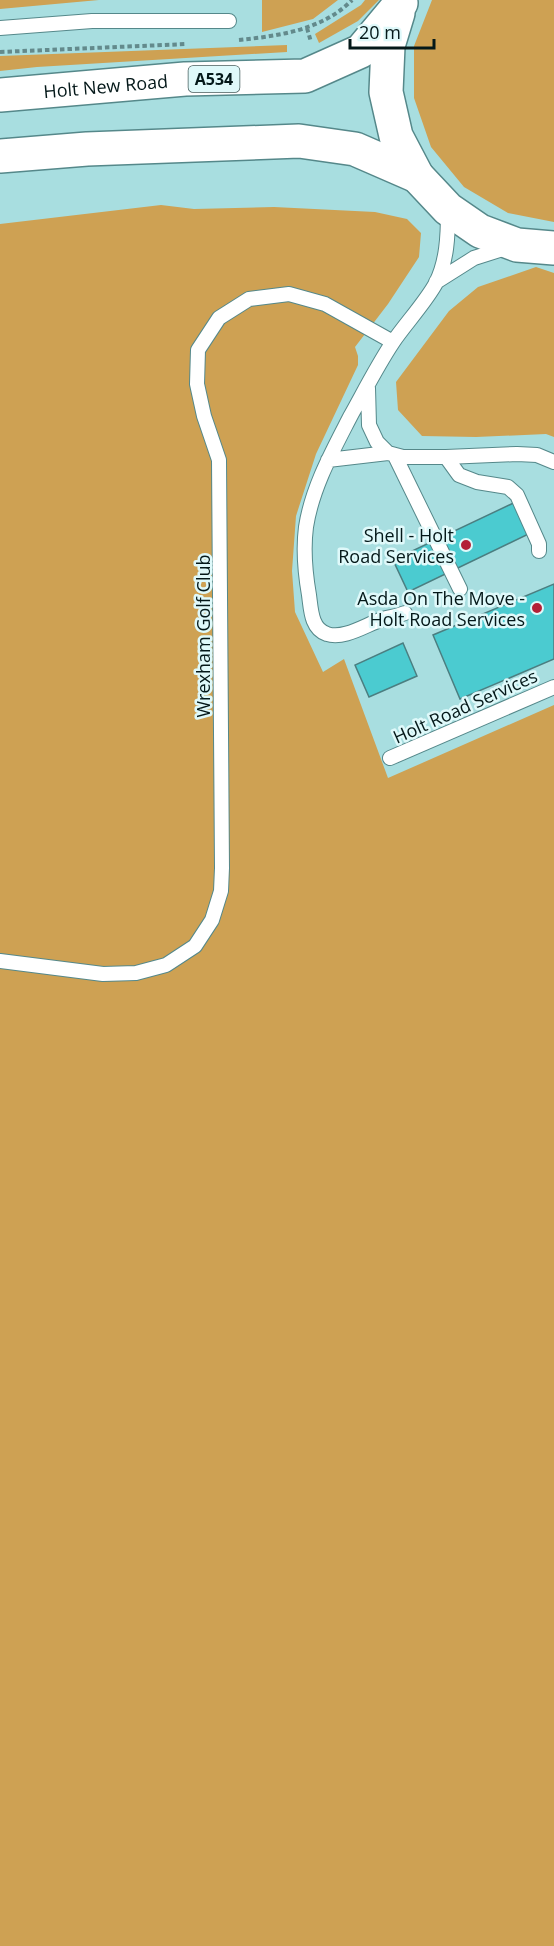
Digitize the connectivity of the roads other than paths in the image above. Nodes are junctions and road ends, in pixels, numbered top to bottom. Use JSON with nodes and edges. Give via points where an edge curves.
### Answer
{"nodes":[{"id":1,"x":402,"y":1,"type":"edge"},
{"id":2,"x":229,"y":21,"type":"dead end"},
{"id":3,"x":0,"y":28,"type":"edge"},
{"id":4,"x":0,"y":96,"type":"edge"},
{"id":5,"x":0,"y":156,"type":"edge"},
{"id":6,"x":417,"y":176,"type":"junction"},
{"id":7,"x":448,"y":209,"type":"junction"},
{"id":8,"x":517,"y":245,"type":"junction"},
{"id":9,"x":554,"y":248,"type":"edge"},
{"id":10,"x":436,"y":282,"type":"junction"},
{"id":11,"x":393,"y":342,"type":"junction"},
{"id":12,"x":368,"y":382,"type":"junction"},
{"id":13,"x":391,"y":454,"type":"junction"},
{"id":14,"x":446,"y":457,"type":"junction"},
{"id":15,"x":328,"y":460,"type":"junction"},
{"id":16,"x":554,"y":462,"type":"edge"},
{"id":17,"x":539,"y":551,"type":"dead end"},
{"id":18,"x":460,"y":589,"type":"dead end"},
{"id":19,"x":405,"y":614,"type":"dead end"},
{"id":20,"x":554,"y":687,"type":"edge"},
{"id":21,"x":390,"y":758,"type":"dead end"},
{"id":22,"x":0,"y":961,"type":"edge"}],
"edges":[{"from":1,"to":4,"type":"highway","name":"Holt New Road","number":"A534","via":[[361,51],[305,76],[185,79]]},
{"from":1,"to":6,"type":"highway","via":[[388,46],[386,92],[396,136]]},
{"from":2,"to":3,"type":"lane","via":[[92,21]]},
{"from":5,"to":6,"type":"highway","via":[[298,141],[356,149]]},
{"from":6,"to":7,"type":"highway"},
{"from":7,"to":8,"type":"highway","via":[[480,231]]},
{"from":7,"to":10,"type":"lane","via":[[448,246]]},
{"from":8,"to":9,"type":"highway"},
{"from":8,"to":10,"type":"lane","via":[[474,258]]},
{"from":10,"to":11,"type":"lane"},
{"from":11,"to":12,"type":"lane"},
{"from":11,"to":22,"type":"lane","name":"Wrexham Golf Club","via":[[325,304],[289,294],[249,298],[219,318],[198,350],[197,384],[219,460],[222,868],[221,891],[212,920],[195,946],[166,965],[136,974],[103,974]]},
{"from":12,"to":13,"type":"lane","via":[[369,426],[377,442]]},
{"from":12,"to":15,"type":"lane"},
{"from":13,"to":14,"type":"lane"},
{"from":13,"to":15,"type":"lane"},
{"from":13,"to":18,"type":"lane"},
{"from":14,"to":16,"type":"lane","via":[[518,454],[537,455]]},
{"from":14,"to":17,"type":"lane","via":[[459,475],[508,487],[517,495]]},
{"from":15,"to":19,"type":"lane","via":[[312,504],[304,548],[316,627],[334,636]]},
{"from":20,"to":21,"type":"lane","name":"Holt Road Services"}]}
